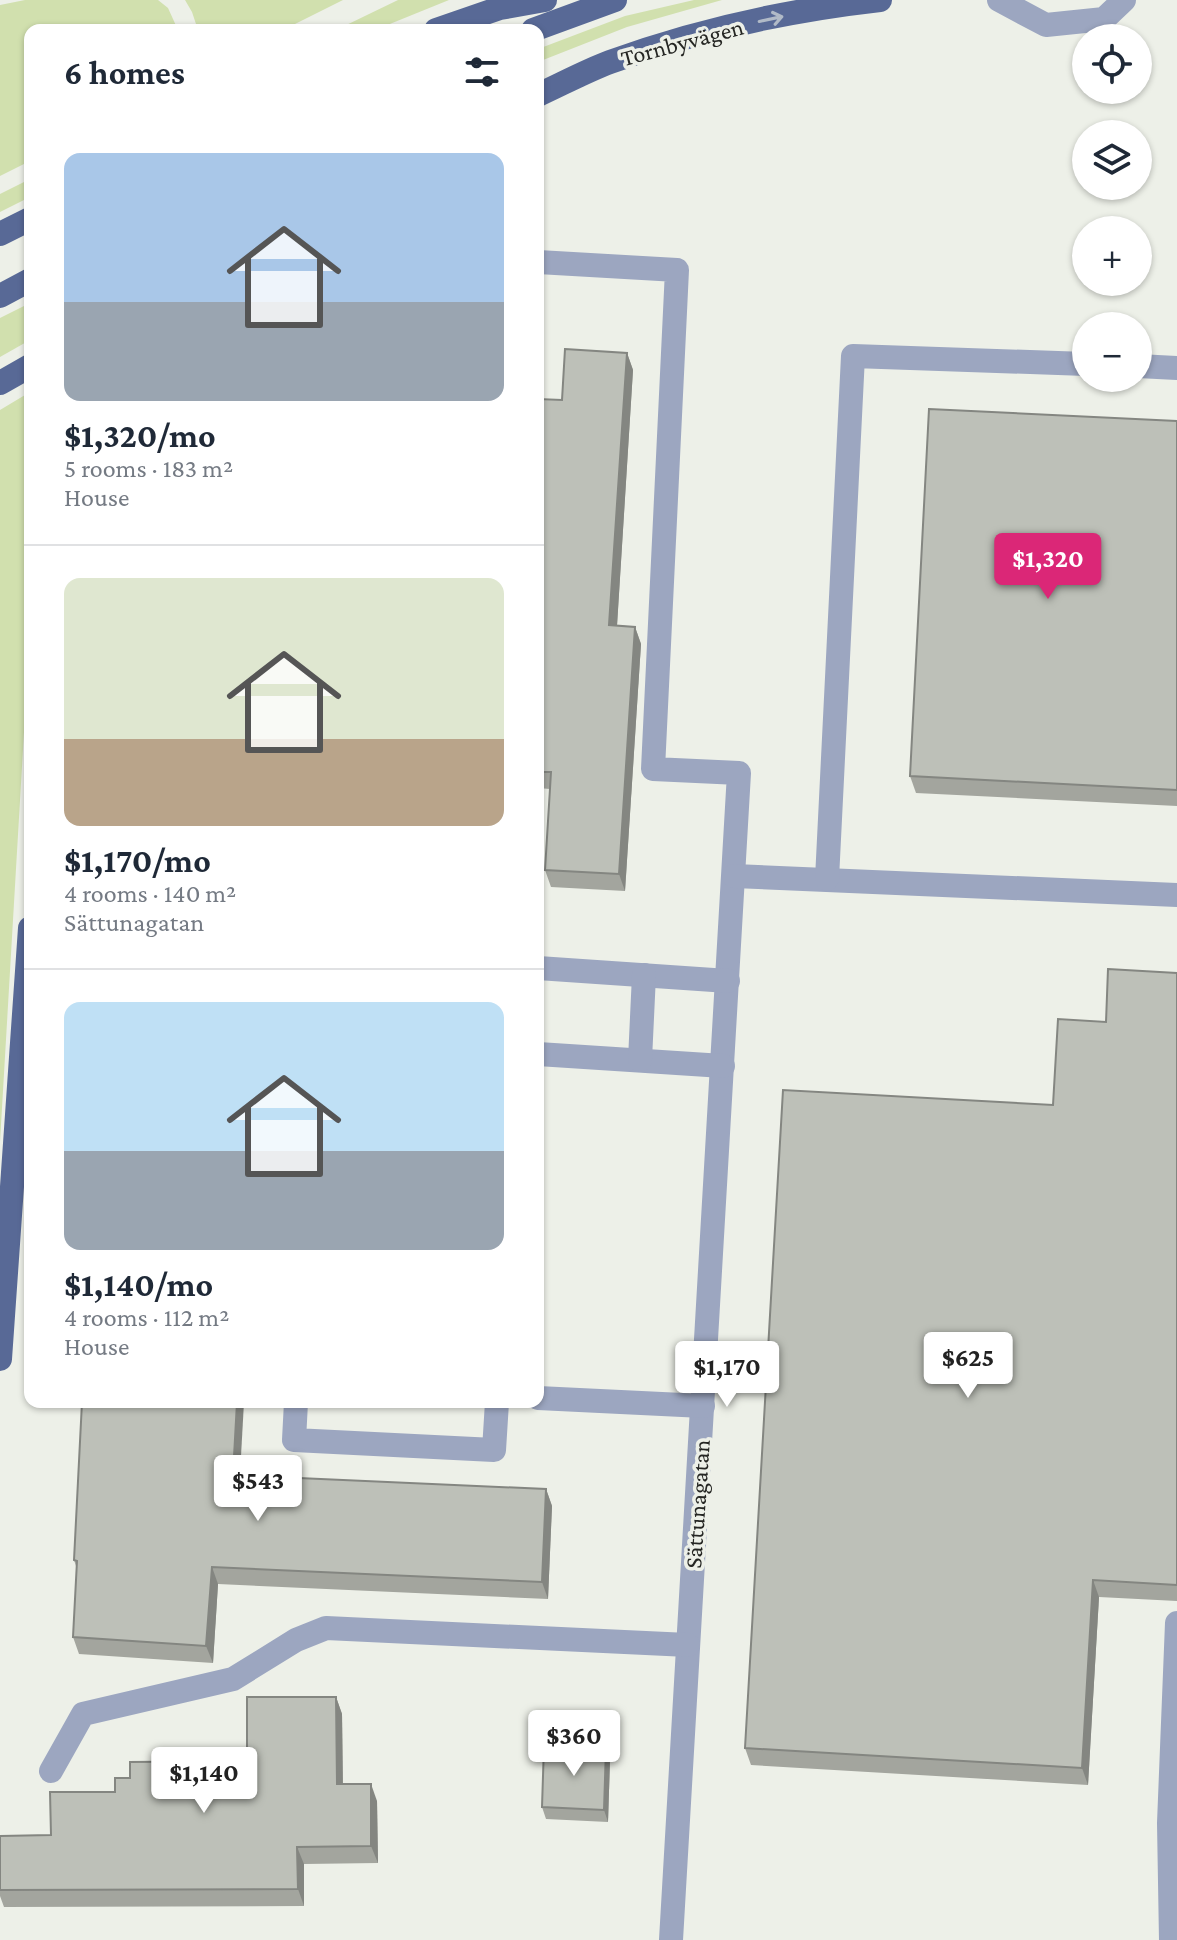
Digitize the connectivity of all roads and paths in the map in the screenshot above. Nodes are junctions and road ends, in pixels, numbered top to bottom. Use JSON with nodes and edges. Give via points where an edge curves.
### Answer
{"nodes":[{"id":1,"x":545,"y":0,"type":"edge"},
{"id":2,"x":615,"y":0,"type":"edge"},
{"id":3,"x":880,"y":0,"type":"edge"},
{"id":4,"x":999,"y":0,"type":"edge"},
{"id":5,"x":1124,"y":0,"type":"edge"},
{"id":6,"x":453,"y":24,"type":"edge"},
{"id":7,"x":544,"y":26,"type":"edge"},
{"id":8,"x":544,"y":92,"type":"edge"},
{"id":9,"x":24,"y":222,"type":"edge"},
{"id":10,"x":0,"y":234,"type":"edge"},
{"id":11,"x":544,"y":262,"type":"edge"},
{"id":12,"x":24,"y":283,"type":"edge"},
{"id":13,"x":0,"y":296,"type":"edge"},
{"id":14,"x":1072,"y":364,"type":"edge"},
{"id":15,"x":1152,"y":367,"type":"edge"},
{"id":16,"x":1177,"y":368,"type":"edge"},
{"id":17,"x":24,"y":369,"type":"edge"},
{"id":18,"x":0,"y":383,"type":"edge"},
{"id":19,"x":734,"y":876,"type":"junction"},
{"id":20,"x":827,"y":879,"type":"junction"},
{"id":21,"x":1177,"y":895,"type":"edge"},
{"id":22,"x":544,"y":968,"type":"edge"},
{"id":23,"x":644,"y":975,"type":"junction"},
{"id":24,"x":728,"y":981,"type":"junction"},
{"id":25,"x":24,"y":1014,"type":"edge"},
{"id":26,"x":544,"y":1054,"type":"edge"},
{"id":27,"x":640,"y":1060,"type":"junction"},
{"id":28,"x":723,"y":1066,"type":"junction"},
{"id":29,"x":0,"y":1359,"type":"edge"},
{"id":30,"x":544,"y":1398,"type":"edge"},
{"id":31,"x":703,"y":1406,"type":"junction"},
{"id":32,"x":296,"y":1408,"type":"edge"},
{"id":33,"x":497,"y":1408,"type":"edge"},
{"id":34,"x":1177,"y":1623,"type":"edge"},
{"id":35,"x":688,"y":1645,"type":"junction"},
{"id":36,"x":51,"y":1771,"type":"dead end"},
{"id":37,"x":671,"y":1940,"type":"edge"},
{"id":38,"x":1171,"y":1940,"type":"edge"}],
"edges":[{"from":1,"to":6,"type":"main road"},
{"from":2,"to":7,"type":"main road"},
{"from":8,"to":3,"type":"main road","name":"Tornbyvägen","one_way":true,"via":[[608,62],[695,35]]},
{"from":4,"to":5,"type":"street","via":[[1046,25],[1104,19]]},
{"from":9,"to":10,"type":"main road"},
{"from":11,"to":19,"type":"street","name":"Sättunagatan","via":[[677,270],[653,769],[739,773]]},
{"from":12,"to":13,"type":"main road"},
{"from":14,"to":20,"type":"street","via":[[853,356]]},
{"from":15,"to":16,"type":"street"},
{"from":17,"to":18,"type":"main road"},
{"from":19,"to":20,"type":"street"},
{"from":19,"to":24,"type":"street","name":"Sättunagatan"},
{"from":20,"to":21,"type":"street"},
{"from":22,"to":23,"type":"street"},
{"from":23,"to":24,"type":"street"},
{"from":23,"to":27,"type":"street"},
{"from":24,"to":28,"type":"street","name":"Sättunagatan"},
{"from":25,"to":29,"type":"main road"},
{"from":26,"to":27,"type":"street"},
{"from":27,"to":28,"type":"street"},
{"from":28,"to":31,"type":"street","name":"Sättunagatan"},
{"from":30,"to":31,"type":"street"},
{"from":31,"to":35,"type":"street","name":"Sättunagatan"},
{"from":32,"to":33,"type":"street","via":[[294,1440],[494,1450]]},
{"from":34,"to":38,"type":"street","via":[[1169,1823]]},
{"from":35,"to":36,"type":"street","via":[[326,1628],[233,1679],[83,1714]]},
{"from":35,"to":37,"type":"street","name":"Sättunagatan"}]}
